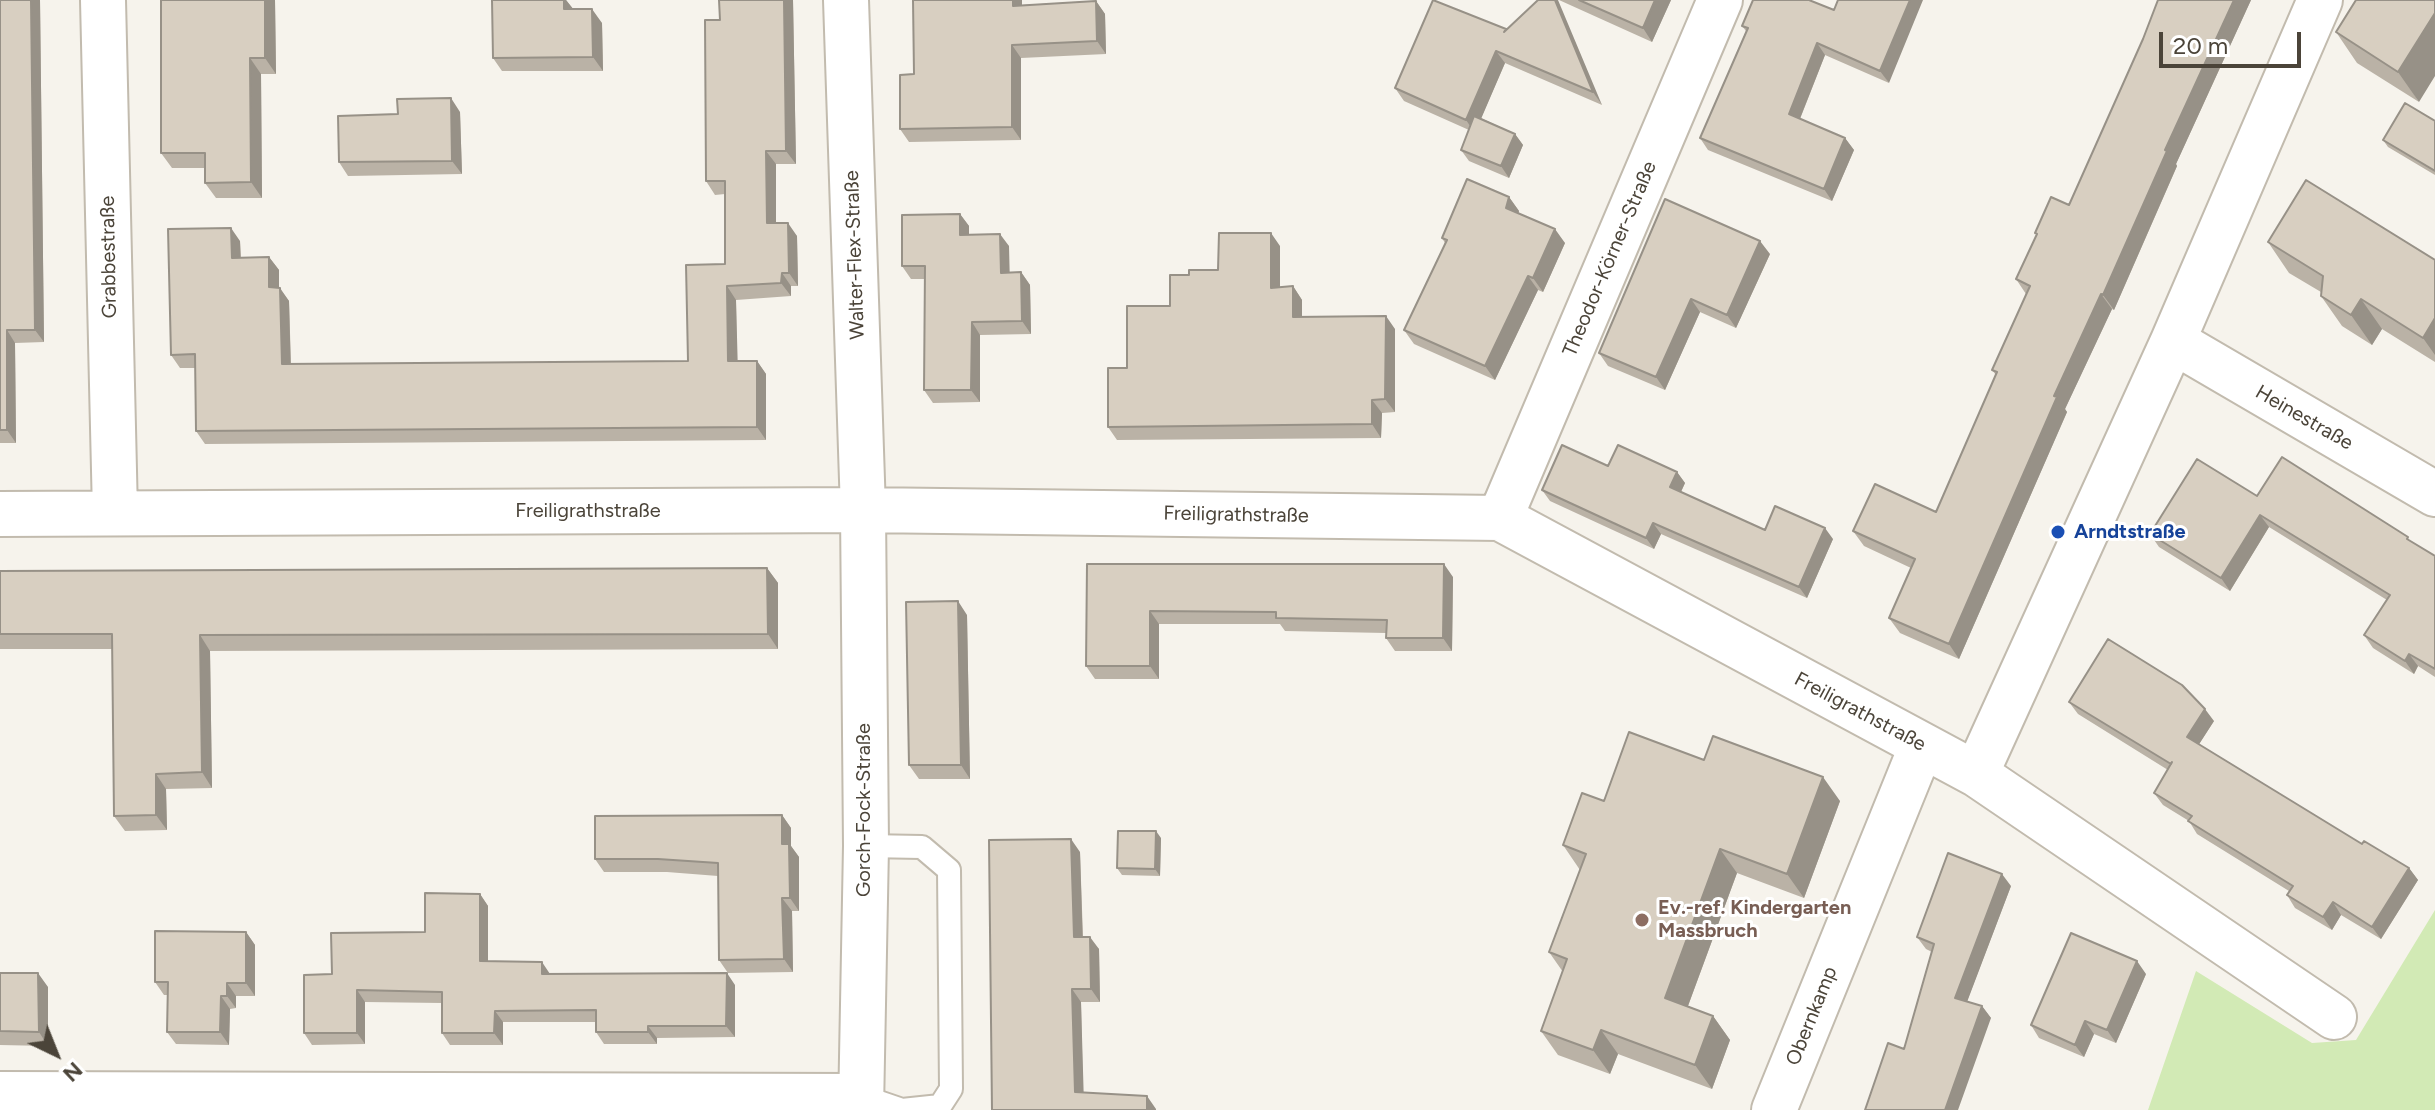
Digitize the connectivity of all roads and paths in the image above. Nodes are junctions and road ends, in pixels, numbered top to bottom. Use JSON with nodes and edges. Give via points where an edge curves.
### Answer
{"nodes":[{"id":1,"x":103,"y":0,"type":"edge"},
{"id":2,"x":846,"y":0,"type":"edge"},
{"id":3,"x":1720,"y":0,"type":"edge"},
{"id":4,"x":2320,"y":0,"type":"edge"},
{"id":5,"x":2173,"y":341,"type":"junction"},
{"id":6,"x":2435,"y":494,"type":"edge"},
{"id":7,"x":863,"y":510,"type":"junction"},
{"id":8,"x":115,"y":513,"type":"junction"},
{"id":9,"x":0,"y":514,"type":"edge"},
{"id":10,"x":1500,"y":518,"type":"junction"},
{"id":11,"x":1922,"y":745,"type":"junction"},
{"id":12,"x":1976,"y":774,"type":"junction"},
{"id":13,"x":866,"y":846,"type":"junction"},
{"id":14,"x":2334,"y":1017,"type":"dead end"},
{"id":15,"x":0,"y":1094,"type":"edge"},
{"id":16,"x":861,"y":1103,"type":"edge"},
{"id":17,"x":1774,"y":1110,"type":"edge"}],
"edges":[{"from":1,"to":8,"type":"street","name":"Grabbestraße"},
{"from":2,"to":7,"type":"street","name":"Walter-Flex-Straße"},
{"from":3,"to":10,"type":"street","name":"Theodor-Körner-Straße"},
{"from":4,"to":5,"type":"street"},
{"from":5,"to":6,"type":"street","name":"Heinestraße"},
{"from":5,"to":12,"type":"street"},
{"from":7,"to":8,"type":"street","name":"Freiligrathstraße"},
{"from":7,"to":10,"type":"street","name":"Freiligrathstraße"},
{"from":7,"to":13,"type":"street","name":"Gorch-Fock-Straße"},
{"from":8,"to":9,"type":"street","name":"Freiligrathstraße"},
{"from":10,"to":11,"type":"street","name":"Freiligrathstraße"},
{"from":11,"to":12,"type":"street","name":"Freiligrathstraße"},
{"from":11,"to":17,"type":"street","name":"Obernkamp"},
{"from":12,"to":14,"type":"street","name":"Freiligrathstraße"},
{"from":13,"to":16,"type":"street","name":"Gorch-Fock-Straße"},
{"from":13,"to":16,"type":"lane","via":[[922,847],[949,870],[951,1089],[940,1106],[902,1110]]},
{"from":15,"to":16,"type":"street"}]}
